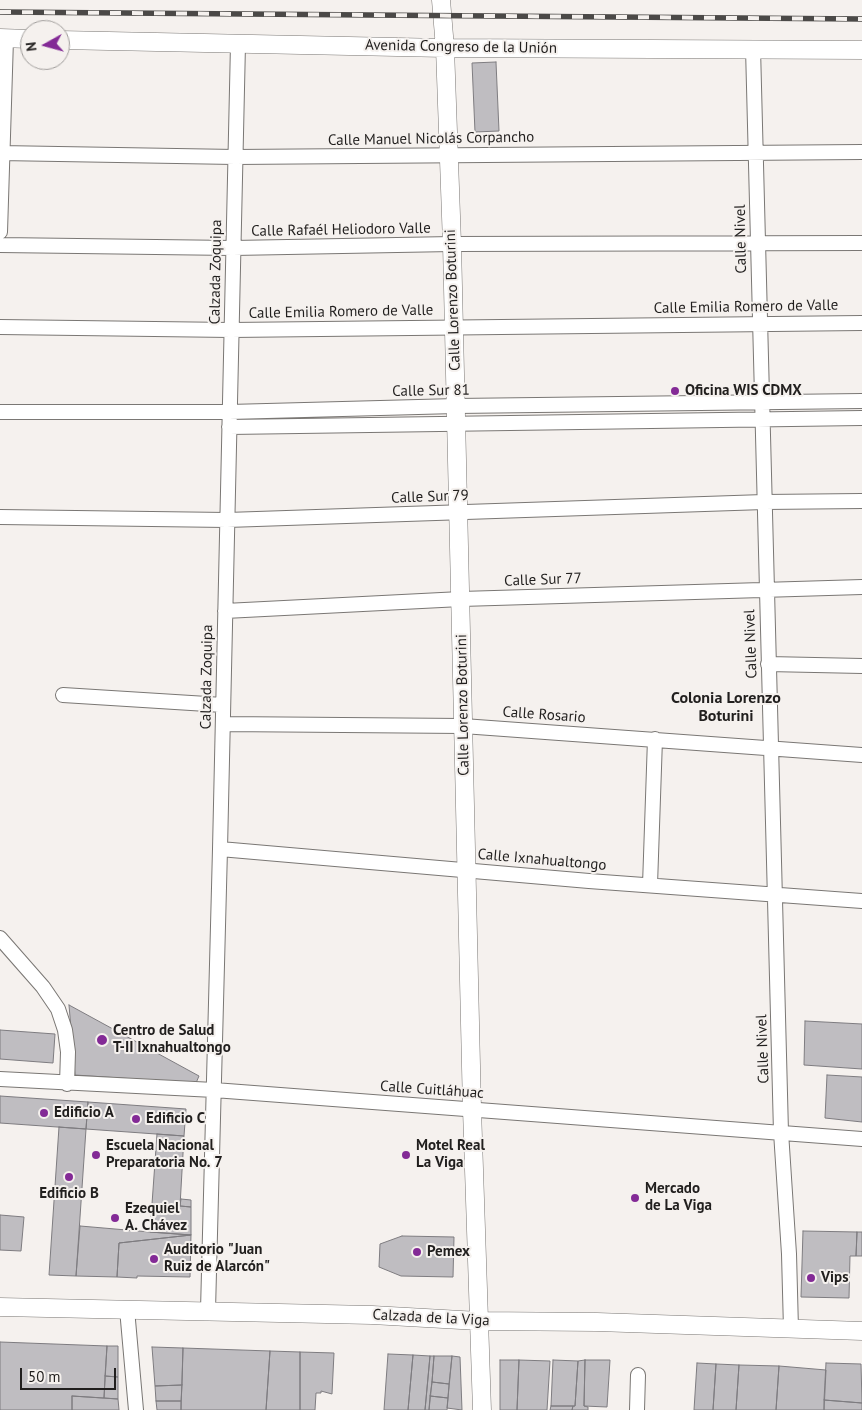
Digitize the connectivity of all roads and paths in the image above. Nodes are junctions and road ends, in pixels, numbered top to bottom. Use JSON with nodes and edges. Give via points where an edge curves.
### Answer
{"nodes":[{"id":1,"x":441,"y":0,"type":"edge"},
{"id":2,"x":3,"y":39,"type":"edge"},
{"id":3,"x":20,"y":39,"type":"edge"},
{"id":4,"x":70,"y":40,"type":"edge"},
{"id":5,"x":238,"y":44,"type":"junction"},
{"id":6,"x":445,"y":48,"type":"junction"},
{"id":7,"x":753,"y":48,"type":"junction"},
{"id":8,"x":862,"y":50,"type":"edge"},
{"id":9,"x":755,"y":152,"type":"junction"},
{"id":10,"x":862,"y":152,"type":"edge"},
{"id":11,"x":1,"y":153,"type":"edge"},
{"id":12,"x":449,"y":155,"type":"junction"},
{"id":13,"x":235,"y":157,"type":"junction"},
{"id":14,"x":0,"y":232,"type":"edge"},
{"id":15,"x":862,"y":242,"type":"edge"},
{"id":16,"x":452,"y":244,"type":"junction"},
{"id":17,"x":757,"y":244,"type":"junction"},
{"id":18,"x":0,"y":245,"type":"edge"},
{"id":19,"x":233,"y":248,"type":"junction"},
{"id":20,"x":862,"y":322,"type":"edge"},
{"id":21,"x":759,"y":324,"type":"junction"},
{"id":22,"x":454,"y":326,"type":"junction"},
{"id":23,"x":0,"y":327,"type":"edge"},
{"id":24,"x":231,"y":330,"type":"junction"},
{"id":25,"x":862,"y":401,"type":"edge"},
{"id":26,"x":761,"y":403,"type":"junction"},
{"id":27,"x":0,"y":412,"type":"edge"},
{"id":28,"x":229,"y":412,"type":"junction"},
{"id":29,"x":456,"y":415,"type":"junction"},
{"id":30,"x":862,"y":418,"type":"edge"},
{"id":31,"x":762,"y":419,"type":"junction"},
{"id":32,"x":229,"y":427,"type":"junction"},
{"id":33,"x":862,"y":501,"type":"edge"},
{"id":34,"x":764,"y":502,"type":"junction"},
{"id":35,"x":459,"y":512,"type":"junction"},
{"id":36,"x":0,"y":517,"type":"edge"},
{"id":37,"x":227,"y":520,"type":"junction"},
{"id":38,"x":862,"y":587,"type":"edge"},
{"id":39,"x":766,"y":589,"type":"junction"},
{"id":40,"x":460,"y":599,"type":"junction"},
{"id":41,"x":225,"y":611,"type":"junction"},
{"id":42,"x":768,"y":664,"type":"junction"},
{"id":43,"x":862,"y":666,"type":"edge"},
{"id":44,"x":63,"y":695,"type":"dead end"},
{"id":45,"x":223,"y":705,"type":"junction"},
{"id":46,"x":223,"y":724,"type":"junction"},
{"id":47,"x":464,"y":726,"type":"junction"},
{"id":48,"x":655,"y":739,"type":"junction"},
{"id":49,"x":770,"y":748,"type":"junction"},
{"id":50,"x":862,"y":756,"type":"edge"},
{"id":51,"x":220,"y":848,"type":"junction"},
{"id":52,"x":466,"y":870,"type":"junction"},
{"id":53,"x":650,"y":885,"type":"junction"},
{"id":54,"x":775,"y":894,"type":"junction"},
{"id":55,"x":862,"y":900,"type":"edge"},
{"id":56,"x":0,"y":938,"type":"edge"},
{"id":57,"x":0,"y":1080,"type":"edge"},
{"id":58,"x":67,"y":1084,"type":"junction"},
{"id":59,"x":214,"y":1090,"type":"junction"},
{"id":60,"x":472,"y":1110,"type":"junction"},
{"id":61,"x":781,"y":1132,"type":"junction"},
{"id":62,"x":862,"y":1139,"type":"edge"},
{"id":63,"x":0,"y":1307,"type":"edge"},
{"id":64,"x":127,"y":1309,"type":"junction"},
{"id":65,"x":208,"y":1310,"type":"junction"},
{"id":66,"x":479,"y":1321,"type":"junction"},
{"id":67,"x":791,"y":1329,"type":"junction"},
{"id":68,"x":862,"y":1331,"type":"edge"},
{"id":69,"x":638,"y":1375,"type":"dead end"},
{"id":70,"x":136,"y":1410,"type":"edge"},
{"id":71,"x":482,"y":1410,"type":"edge"},
{"id":72,"x":637,"y":1410,"type":"edge"}],
"edges":[{"from":1,"to":6,"type":"main road","name":"Calle Lorenzo Boturini"},
{"from":2,"to":3,"type":"main road"},
{"from":2,"to":11,"type":"street"},
{"from":4,"to":5,"type":"main road","name":"Avenida Congreso de la Unión"},
{"from":5,"to":6,"type":"main road","name":"Avenida Congreso de la Unión"},
{"from":5,"to":13,"type":"street","name":"Calzada Zoquipa"},
{"from":6,"to":7,"type":"main road","name":"Avenida Congreso de la Unión"},
{"from":6,"to":12,"type":"main road","name":"Calle Lorenzo Boturini"},
{"from":7,"to":8,"type":"main road","name":"Avenida Congreso de la Unión"},
{"from":7,"to":9,"type":"street","name":"Calle Nivel"},
{"from":9,"to":10,"type":"street","name":"Calle Manuel Nicolás Corpancho"},
{"from":9,"to":12,"type":"street","name":"Calle Manuel Nicolás Corpancho"},
{"from":9,"to":17,"type":"street","name":"Calle Nivel"},
{"from":11,"to":13,"type":"street","name":"Calle Manuel Nicolás Corpancho"},
{"from":11,"to":14,"type":"street"},
{"from":12,"to":13,"type":"street","name":"Calle Manuel Nicolás Corpancho"},
{"from":12,"to":16,"type":"main road","name":"Calle Lorenzo Boturini"},
{"from":13,"to":19,"type":"street","name":"Calzada Zoquipa"},
{"from":15,"to":17,"type":"street","name":"Calle Rafaél Heliodoro Valle"},
{"from":16,"to":17,"type":"street","name":"Calle Rafaél Heliodoro Valle"},
{"from":16,"to":19,"type":"street","name":"Calle Rafaél Heliodoro Valle"},
{"from":16,"to":22,"type":"main road","name":"Calle Lorenzo Boturini"},
{"from":17,"to":21,"type":"street","name":"Calle Nivel"},
{"from":18,"to":19,"type":"street","name":"Calle Rafaél Heliodoro Valle"},
{"from":19,"to":24,"type":"street","name":"Calzada Zoquipa"},
{"from":20,"to":21,"type":"street","name":"Calle Emilia Romero de Valle"},
{"from":21,"to":22,"type":"street","name":"Calle Emilia Romero de Valle"},
{"from":21,"to":26,"type":"street","name":"Calle Nivel"},
{"from":22,"to":24,"type":"street","name":"Calle Emilia Romero de Valle"},
{"from":22,"to":29,"type":"main road","name":"Calle Lorenzo Boturini"},
{"from":23,"to":24,"type":"street","name":"Calle Emilia Romero de Valle"},
{"from":24,"to":28,"type":"street","name":"Calzada Zoquipa"},
{"from":25,"to":26,"type":"street","name":"Calle Sur 81"},
{"from":26,"to":29,"type":"street","name":"Calle Sur 81"},
{"from":26,"to":31,"type":"street","name":"Calle Nivel"},
{"from":27,"to":28,"type":"street","name":"Calle Sur 81"},
{"from":28,"to":29,"type":"street","name":"Calle Sur 81"},
{"from":28,"to":32,"type":"street","name":"Calzada Zoquipa"},
{"from":29,"to":31,"type":"street","name":"Calle Sur 81"},
{"from":29,"to":32,"type":"street","name":"Calle Sur 81"},
{"from":29,"to":35,"type":"main road","name":"Calle Lorenzo Boturini"},
{"from":30,"to":31,"type":"street","name":"Calle Sur 81"},
{"from":31,"to":34,"type":"street","name":"Calle Nivel"},
{"from":32,"to":37,"type":"street","name":"Calzada Zoquipa"},
{"from":33,"to":34,"type":"street","name":"Calle Sur 79"},
{"from":34,"to":35,"type":"street","name":"Calle Sur 79"},
{"from":34,"to":39,"type":"street","name":"Calle Nivel"},
{"from":35,"to":37,"type":"street","name":"Calle Sur 79"},
{"from":35,"to":40,"type":"main road","name":"Calle Lorenzo Boturini"},
{"from":36,"to":37,"type":"street","name":"Calle Sur 79"},
{"from":37,"to":41,"type":"street","name":"Calzada Zoquipa"},
{"from":38,"to":39,"type":"street","name":"Calle Sur 77"},
{"from":39,"to":40,"type":"street","name":"Calle Sur 77"},
{"from":39,"to":42,"type":"street","name":"Calle Nivel"},
{"from":40,"to":41,"type":"street","name":"Calle Sur 77"},
{"from":40,"to":47,"type":"main road","name":"Calle Lorenzo Boturini"},
{"from":41,"to":45,"type":"street","name":"Calzada Zoquipa"},
{"from":42,"to":43,"type":"street"},
{"from":42,"to":49,"type":"street","name":"Calle Nivel"},
{"from":44,"to":45,"type":"street"},
{"from":45,"to":46,"type":"street","name":"Calzada Zoquipa"},
{"from":46,"to":47,"type":"street","name":"Calle Rosario"},
{"from":46,"to":51,"type":"street","name":"Calzada Zoquipa"},
{"from":47,"to":48,"type":"street","name":"Calle Rosario"},
{"from":47,"to":52,"type":"main road","name":"Calle Lorenzo Boturini"},
{"from":48,"to":49,"type":"street","name":"Calle Rosario"},
{"from":48,"to":53,"type":"street"},
{"from":49,"to":50,"type":"street","name":"Calle Rosario"},
{"from":49,"to":54,"type":"street","name":"Calle Nivel"},
{"from":51,"to":52,"type":"street","name":"Calle Ixnahualtongo"},
{"from":51,"to":59,"type":"street","name":"Calzada Zoquipa"},
{"from":52,"to":53,"type":"street","name":"Calle Ixnahualtongo"},
{"from":52,"to":60,"type":"main road","name":"Calle Lorenzo Boturini"},
{"from":53,"to":54,"type":"street","name":"Calle Ixnahualtongo"},
{"from":54,"to":55,"type":"street","name":"Calle Ixnahualtongo"},
{"from":54,"to":61,"type":"street","name":"Calle Nivel"},
{"from":56,"to":58,"type":"street","via":[[58,1009],[68,1052]]},
{"from":57,"to":58,"type":"street","name":"Calle Cuitláhuac"},
{"from":58,"to":59,"type":"street","name":"Calle Cuitláhuac"},
{"from":59,"to":60,"type":"street","name":"Calle Cuitláhuac"},
{"from":59,"to":65,"type":"street","name":"Calzada Zoquipa"},
{"from":60,"to":61,"type":"street","name":"Calle Cuitláhuac"},
{"from":60,"to":66,"type":"main road","name":"Calle Lorenzo Boturini"},
{"from":61,"to":62,"type":"street","name":"Calle Cuitláhuac"},
{"from":61,"to":67,"type":"street","name":"Calle Nivel"},
{"from":63,"to":64,"type":"main road","name":"Calzada de la Viga"},
{"from":64,"to":65,"type":"main road","name":"Calzada de la Viga"},
{"from":64,"to":70,"type":"street"},
{"from":65,"to":66,"type":"main road","name":"Calzada de la Viga"},
{"from":66,"to":67,"type":"main road","name":"Calzada de la Viga"},
{"from":66,"to":71,"type":"main road","name":"Calle Lorenzo Boturini"},
{"from":67,"to":68,"type":"main road","name":"Calzada de la Viga"},
{"from":69,"to":72,"type":"street"}]}
